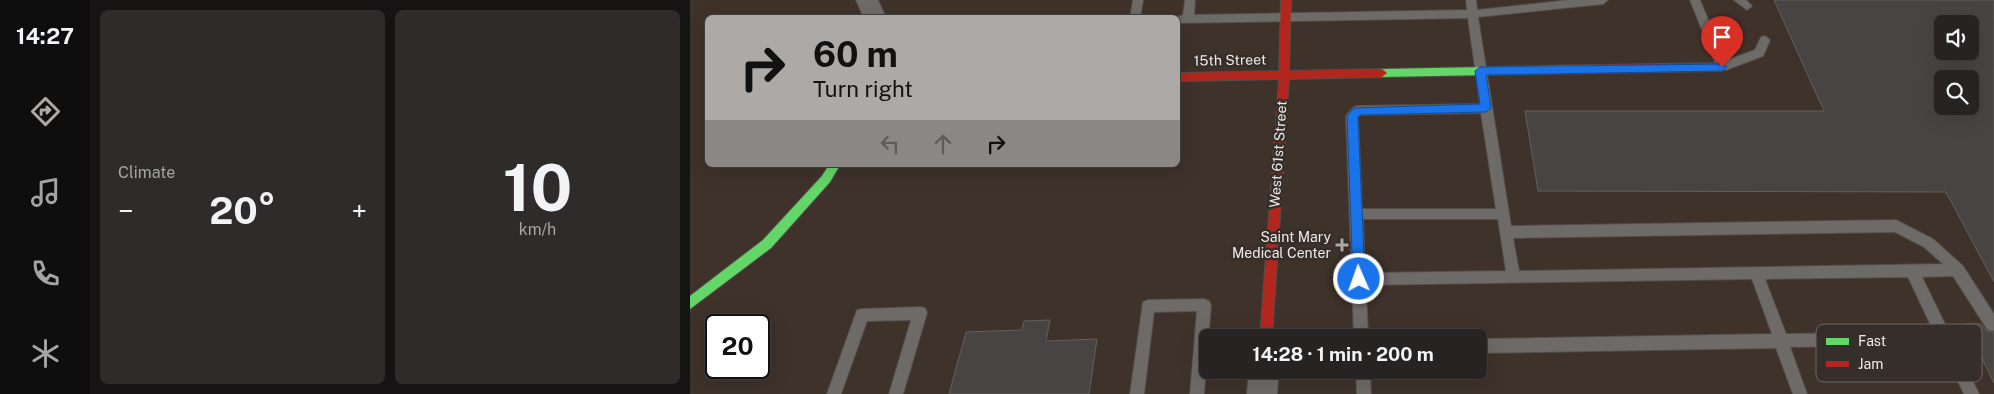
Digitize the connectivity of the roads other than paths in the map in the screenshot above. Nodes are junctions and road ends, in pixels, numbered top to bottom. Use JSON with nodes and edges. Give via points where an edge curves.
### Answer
{"nodes":[{"id":1,"x":867,"y":0,"type":"edge"},
{"id":2,"x":1138,"y":0,"type":"edge"},
{"id":3,"x":1190,"y":0,"type":"edge"},
{"id":4,"x":1286,"y":0,"type":"edge"},
{"id":5,"x":1471,"y":0,"type":"edge"},
{"id":6,"x":1602,"y":0,"type":"edge"},
{"id":7,"x":1695,"y":0,"type":"edge"},
{"id":8,"x":1473,"y":14,"type":"junction"},
{"id":9,"x":874,"y":15,"type":"edge"},
{"id":10,"x":1135,"y":15,"type":"edge"},
{"id":11,"x":1285,"y":18,"type":"junction"},
{"id":12,"x":1183,"y":19,"type":"edge"},
{"id":13,"x":1765,"y":40,"type":"dead end"},
{"id":14,"x":1722,"y":67,"type":"junction"},
{"id":15,"x":1480,"y":71,"type":"junction"},
{"id":16,"x":1284,"y":74,"type":"junction"},
{"id":17,"x":1180,"y":76,"type":"edge"},
{"id":18,"x":1486,"y":108,"type":"junction"},
{"id":19,"x":834,"y":167,"type":"edge"},
{"id":20,"x":1356,"y":214,"type":"junction"},
{"id":21,"x":1503,"y":214,"type":"junction"},
{"id":22,"x":1506,"y":232,"type":"junction"},
{"id":23,"x":1958,"y":270,"type":"junction"},
{"id":24,"x":1912,"y":271,"type":"junction"},
{"id":25,"x":1757,"y":274,"type":"junction"},
{"id":26,"x":1514,"y":277,"type":"junction"},
{"id":27,"x":1359,"y":279,"type":"junction"},
{"id":28,"x":690,"y":303,"type":"edge"},
{"id":29,"x":1937,"y":324,"type":"edge"},
{"id":30,"x":1992,"y":324,"type":"dead end"},
{"id":31,"x":1267,"y":329,"type":"edge"},
{"id":32,"x":1361,"y":329,"type":"edge"},
{"id":33,"x":1816,"y":340,"type":"edge"},
{"id":34,"x":1781,"y":341,"type":"junction"},
{"id":35,"x":1487,"y":346,"type":"edge"},
{"id":36,"x":1263,"y":379,"type":"edge"},
{"id":37,"x":1363,"y":379,"type":"edge"},
{"id":38,"x":1966,"y":382,"type":"edge"},
{"id":39,"x":834,"y":394,"type":"edge"},
{"id":40,"x":896,"y":394,"type":"edge"},
{"id":41,"x":1137,"y":394,"type":"edge"},
{"id":42,"x":1197,"y":394,"type":"edge"},
{"id":43,"x":1262,"y":394,"type":"edge"},
{"id":44,"x":1364,"y":394,"type":"edge"},
{"id":45,"x":1800,"y":394,"type":"edge"},
{"id":46,"x":1972,"y":394,"type":"edge"}],
"edges":[{"from":1,"to":9,"type":"street"},
{"from":2,"to":10,"type":"lane"},
{"from":3,"to":12,"type":"lane"},
{"from":4,"to":11,"type":"street","name":"West 61st Street"},
{"from":5,"to":8,"type":"lane"},
{"from":6,"to":8,"type":"lane"},
{"from":7,"to":14,"type":"lane"},
{"from":8,"to":11,"type":"lane"},
{"from":8,"to":15,"type":"lane"},
{"from":11,"to":12,"type":"lane"},
{"from":11,"to":16,"type":"street","name":"West 61st Street"},
{"from":13,"to":14,"type":"lane","via":[[1759,52]]},
{"from":14,"to":15,"type":"street","name":"15th Street"},
{"from":15,"to":16,"type":"street","name":"15th Street"},
{"from":15,"to":18,"type":"lane"},
{"from":16,"to":17,"type":"street","name":"15th Street"},
{"from":16,"to":31,"type":"street","name":"West 61st Street"},
{"from":18,"to":20,"type":"lane","via":[[1358,110],[1354,113]]},
{"from":18,"to":21,"type":"lane"},
{"from":19,"to":28,"type":"street","via":[[767,244]]},
{"from":20,"to":21,"type":"lane"},
{"from":20,"to":27,"type":"lane"},
{"from":21,"to":22,"type":"lane"},
{"from":22,"to":23,"type":"lane","via":[[1887,225],[1922,237]]},
{"from":22,"to":26,"type":"lane"},
{"from":23,"to":24,"type":"lane"},
{"from":23,"to":30,"type":"lane"},
{"from":24,"to":25,"type":"lane"},
{"from":24,"to":29,"type":"lane"},
{"from":25,"to":26,"type":"lane"},
{"from":25,"to":34,"type":"lane"},
{"from":26,"to":27,"type":"lane"},
{"from":27,"to":32,"type":"lane"},
{"from":33,"to":34,"type":"lane"},
{"from":34,"to":35,"type":"lane"},
{"from":34,"to":45,"type":"lane"},
{"from":36,"to":43,"type":"street"},
{"from":37,"to":44,"type":"lane"},
{"from":38,"to":46,"type":"lane"},
{"from":39,"to":40,"type":"lane","via":[[862,315],[920,313]]},
{"from":41,"to":42,"type":"lane","via":[[1148,306],[1204,304]]}]}
